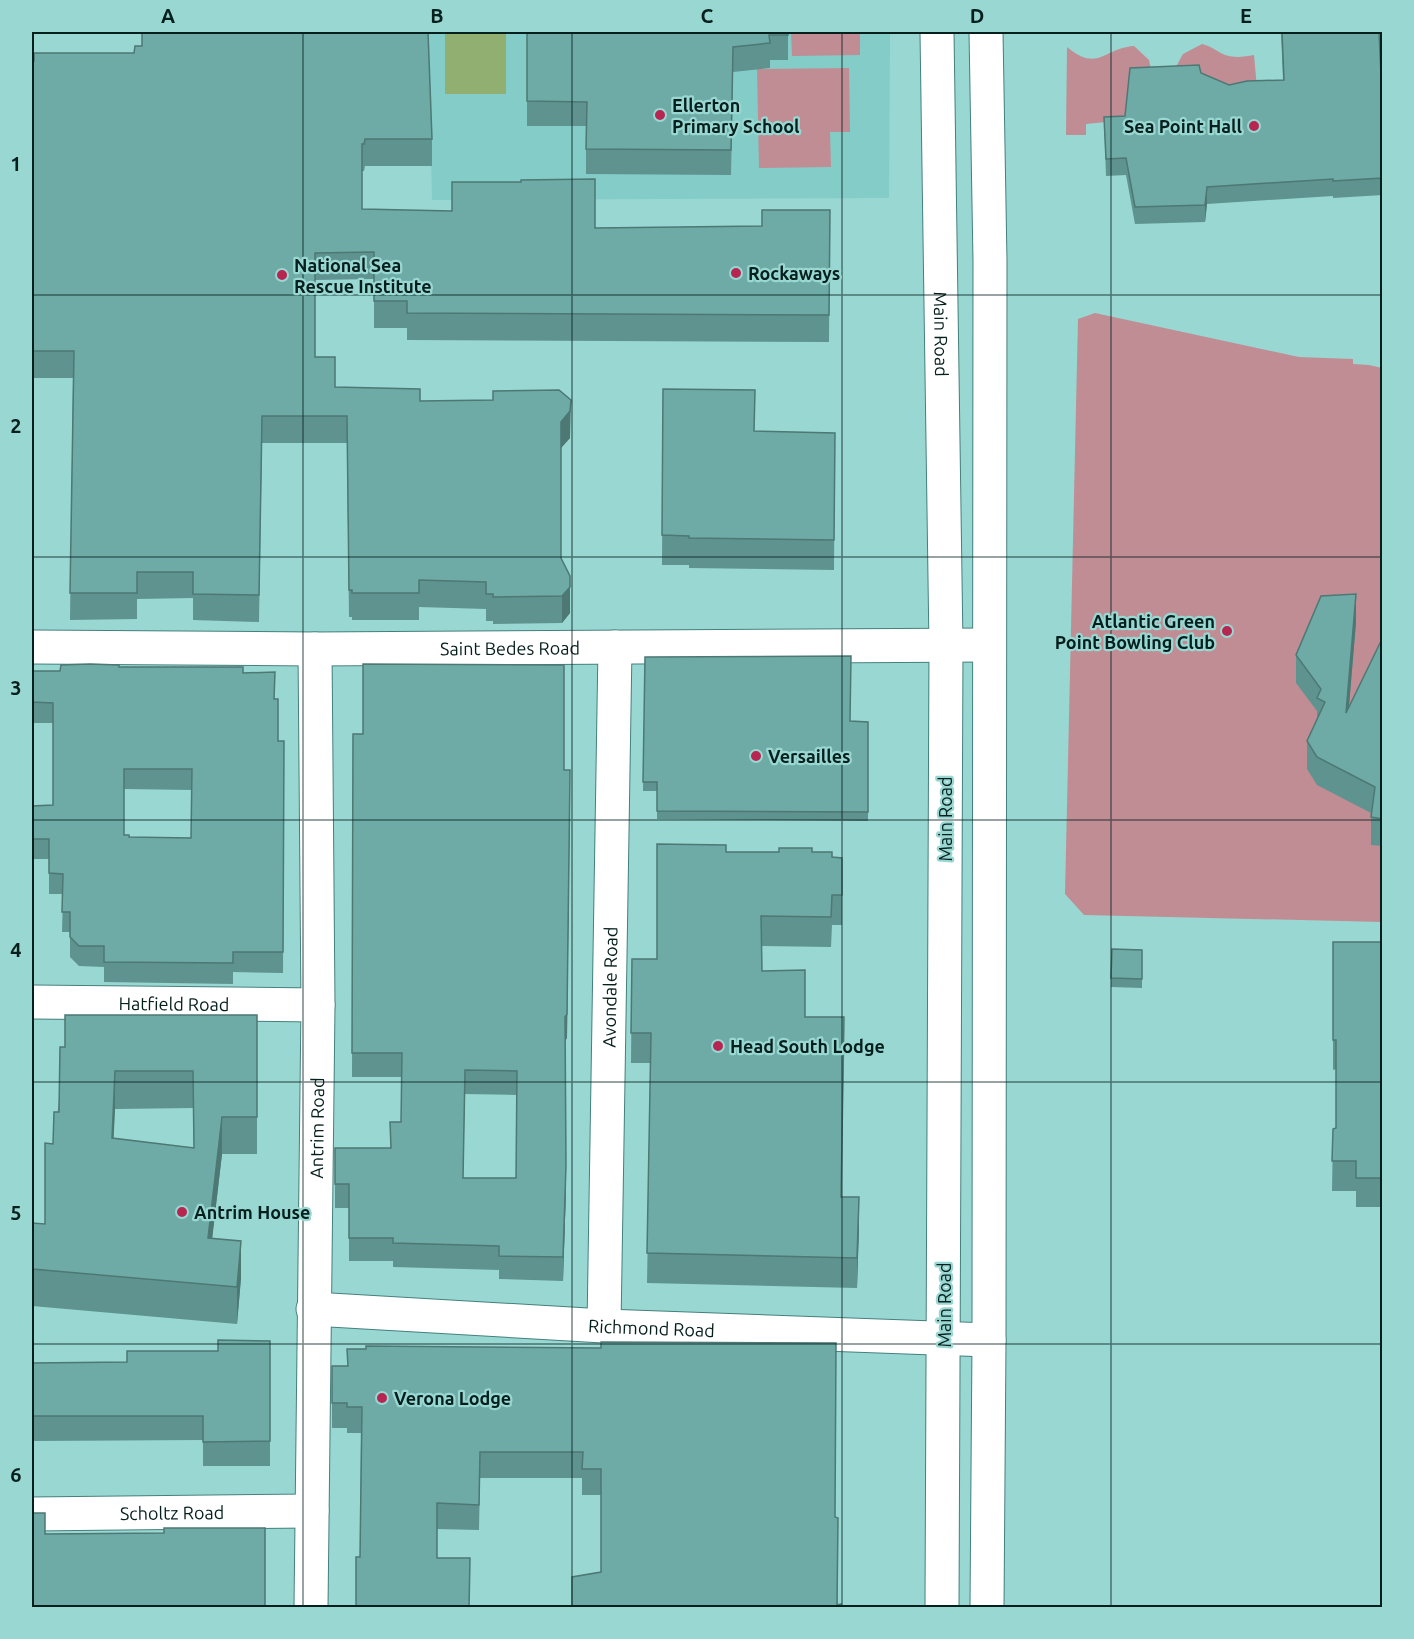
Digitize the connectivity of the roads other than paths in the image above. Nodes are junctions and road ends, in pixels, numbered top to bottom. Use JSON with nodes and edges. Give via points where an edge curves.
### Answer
{"nodes":[{"id":1,"x":937,"y":32,"type":"edge"},
{"id":2,"x":986,"y":32,"type":"edge"},
{"id":3,"x":989,"y":645,"type":"junction"},
{"id":4,"x":945,"y":646,"type":"junction"},
{"id":5,"x":32,"y":647,"type":"edge"},
{"id":6,"x":615,"y":647,"type":"junction"},
{"id":7,"x":315,"y":649,"type":"junction"},
{"id":8,"x":32,"y":1002,"type":"edge"},
{"id":9,"x":318,"y":1005,"type":"junction"},
{"id":10,"x":314,"y":1309,"type":"junction"},
{"id":11,"x":604,"y":1326,"type":"junction"},
{"id":12,"x":944,"y":1337,"type":"junction"},
{"id":13,"x":989,"y":1340,"type":"junction"},
{"id":14,"x":312,"y":1511,"type":"junction"},
{"id":15,"x":32,"y":1514,"type":"edge"},
{"id":16,"x":312,"y":1608,"type":"edge"},
{"id":17,"x":942,"y":1608,"type":"edge"},
{"id":18,"x":987,"y":1608,"type":"edge"}],
"edges":[{"from":1,"to":4,"type":"street","name":"Main Road"},
{"from":2,"to":3,"type":"street"},
{"from":3,"to":4,"type":"street","name":"Saint Bedes Road"},
{"from":3,"to":13,"type":"street"},
{"from":4,"to":6,"type":"street","name":"Saint Bedes Road"},
{"from":4,"to":12,"type":"street","name":"Main Road"},
{"from":5,"to":7,"type":"street","name":"Saint Bedes Road"},
{"from":6,"to":7,"type":"street","name":"Saint Bedes Road"},
{"from":6,"to":11,"type":"street","name":"Avondale Road"},
{"from":7,"to":9,"type":"street","name":"Antrim Road"},
{"from":8,"to":9,"type":"street","name":"Hatfield Road"},
{"from":9,"to":10,"type":"street","name":"Antrim Road"},
{"from":10,"to":11,"type":"street","name":"Richmond Road"},
{"from":10,"to":14,"type":"street","name":"Antrim Road"},
{"from":11,"to":12,"type":"street","name":"Richmond Road"},
{"from":12,"to":13,"type":"street","name":"Richmond Road"},
{"from":12,"to":17,"type":"street","name":"Main Road"},
{"from":13,"to":18,"type":"street"},
{"from":14,"to":15,"type":"street","name":"Scholtz Road"},
{"from":14,"to":16,"type":"street","name":"Antrim Road"}]}
